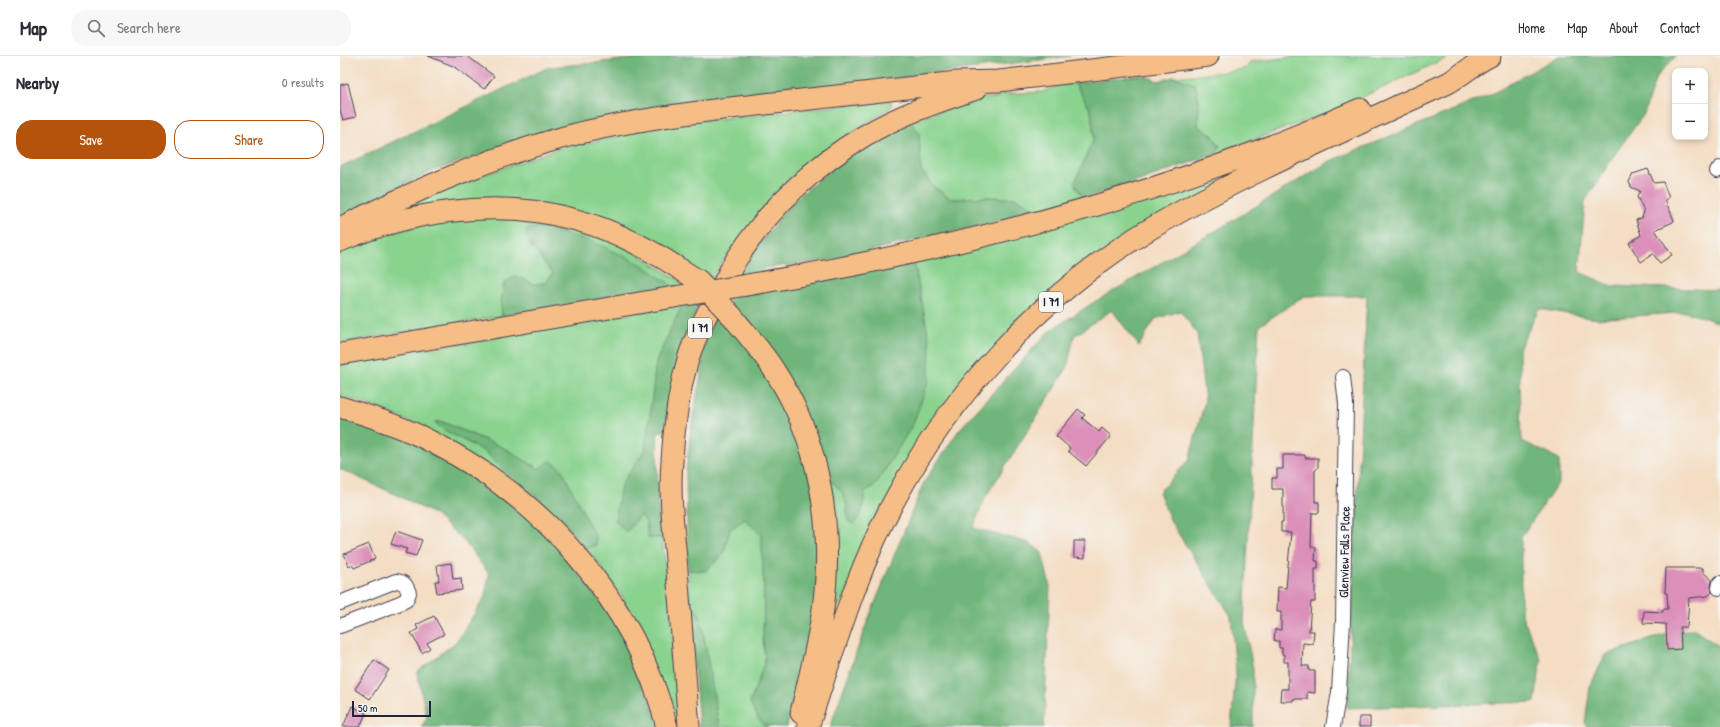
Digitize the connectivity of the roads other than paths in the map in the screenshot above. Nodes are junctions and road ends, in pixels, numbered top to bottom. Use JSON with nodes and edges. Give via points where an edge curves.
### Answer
{"nodes":[{"id":1,"x":1208,"y":56,"type":"edge"},
{"id":2,"x":1486,"y":58,"type":"edge"},
{"id":3,"x":999,"y":81,"type":"junction"},
{"id":4,"x":340,"y":228,"type":"edge"},
{"id":5,"x":340,"y":241,"type":"edge"},
{"id":6,"x":340,"y":354,"type":"edge"},
{"id":7,"x":1343,"y":378,"type":"dead end"},
{"id":8,"x":340,"y":407,"type":"edge"},
{"id":9,"x":340,"y":603,"type":"edge"},
{"id":10,"x":340,"y":626,"type":"edge"},
{"id":11,"x":667,"y":727,"type":"edge"},
{"id":12,"x":689,"y":727,"type":"edge"},
{"id":13,"x":798,"y":727,"type":"edge"},
{"id":14,"x":808,"y":727,"type":"edge"},
{"id":15,"x":1333,"y":727,"type":"edge"}],
"edges":[{"from":1,"to":3,"type":"highway","number":"I 71"},
{"from":2,"to":6,"type":"highway","bridge":true,"via":[[1455,66],[1350,113],[1209,168],[1026,225],[858,265]]},
{"from":2,"to":14,"type":"highway","number":"I 71","via":[[1449,82],[1181,211],[1107,257],[1068,288],[1011,340],[981,373],[943,422],[893,503],[858,583]]},
{"from":3,"to":4,"type":"highway","via":[[956,82],[641,120],[531,147],[476,166]]},
{"from":3,"to":12,"type":"highway","number":"I 71","via":[[897,118],[864,136],[805,179],[778,206],[739,255],[702,321],[682,385],[672,462],[673,520]]},
{"from":5,"to":13,"type":"highway","bridge":true,"via":[[414,218],[470,210],[518,210],[562,216],[616,234],[664,258],[699,281],[755,343],[770,364],[792,403],[807,437],[816,467],[824,513],[826,550],[823,609]]},
{"from":7,"to":15,"type":"street","name":"Glenview Falls Place","via":[[1346,404],[1343,622],[1339,692]]},
{"from":8,"to":11,"type":"highway","via":[[380,419],[420,436],[496,480],[541,517],[571,548],[616,609],[636,644],[653,683]]},
{"from":9,"to":10,"type":"street","via":[[396,581],[406,585],[409,593],[406,600],[400,603]]}]}
